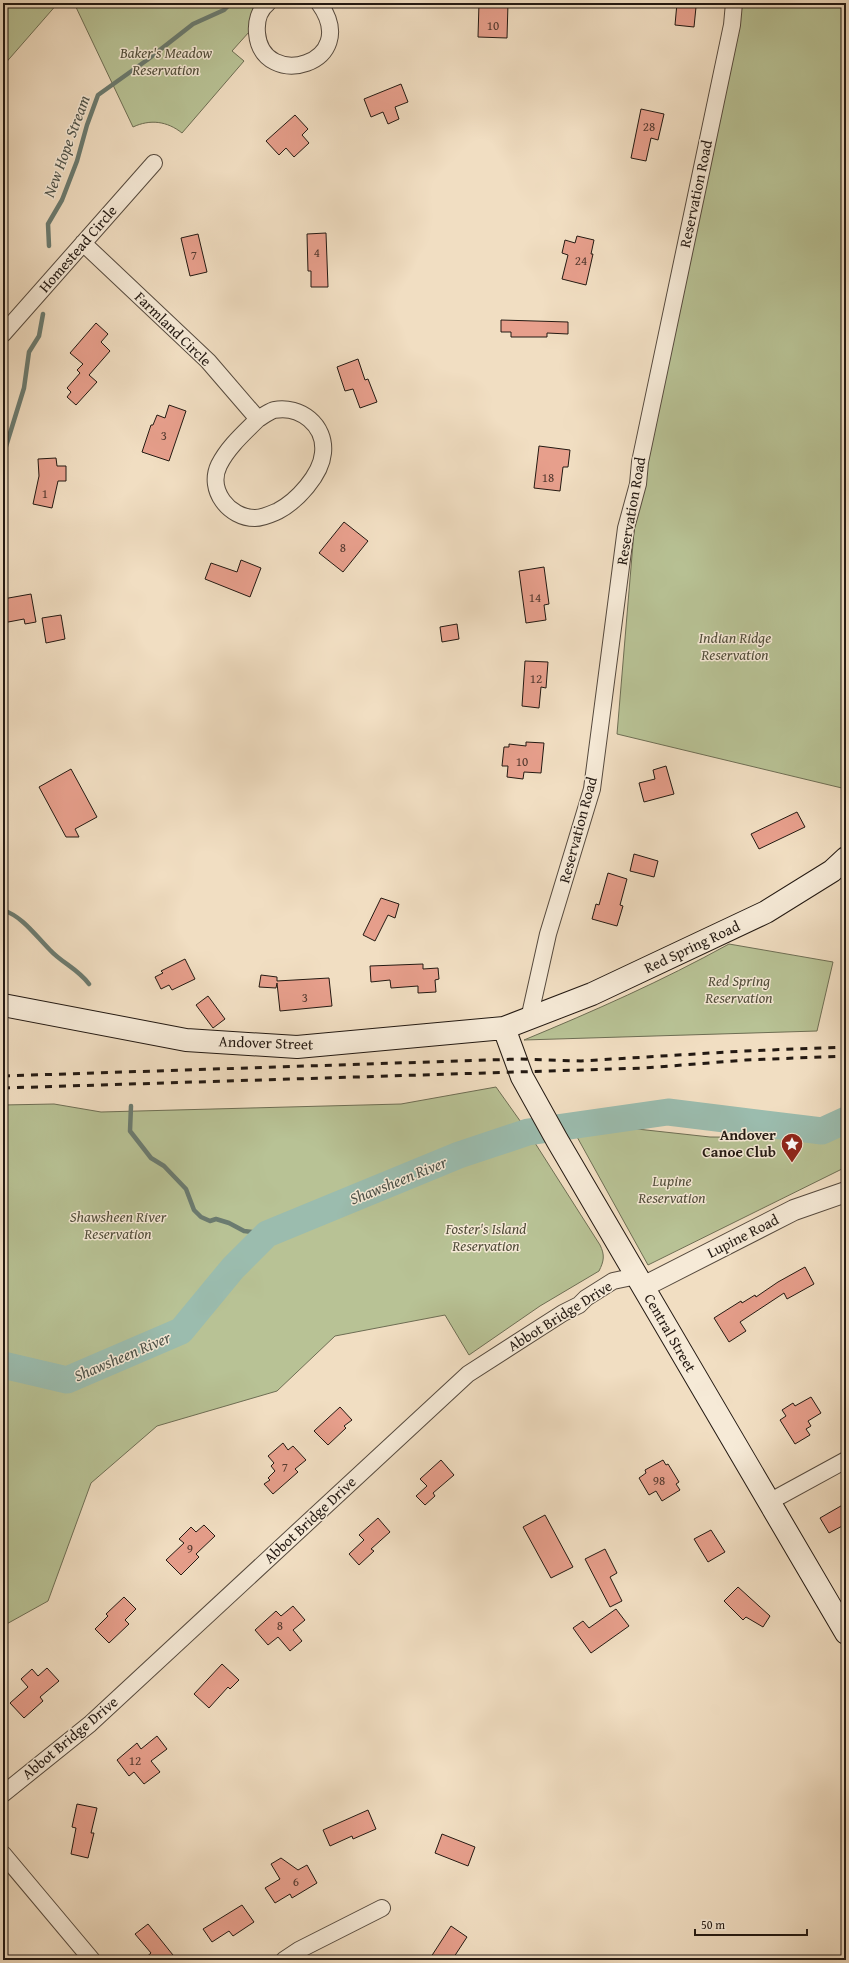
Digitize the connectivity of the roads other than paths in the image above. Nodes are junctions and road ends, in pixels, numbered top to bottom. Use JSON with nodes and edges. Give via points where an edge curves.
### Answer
{"nodes":[{"id":1,"x":268,"y":3,"type":"edge"},
{"id":2,"x":319,"y":3,"type":"edge"},
{"id":3,"x":734,"y":3,"type":"edge"},
{"id":4,"x":154,"y":163,"type":"dead end"},
{"id":5,"x":83,"y":243,"type":"junction"},
{"id":6,"x":3,"y":334,"type":"edge"},
{"id":7,"x":258,"y":419,"type":"junction"},
{"id":8,"x":846,"y":858,"type":"edge"},
{"id":9,"x":3,"y":1005,"type":"edge"},
{"id":10,"x":529,"y":1019,"type":"junction"},
{"id":11,"x":504,"y":1028,"type":"junction"},
{"id":12,"x":846,"y":1192,"type":"edge"},
{"id":13,"x":640,"y":1281,"type":"junction"},
{"id":14,"x":846,"y":1460,"type":"edge"},
{"id":15,"x":769,"y":1502,"type":"junction"},
{"id":16,"x":846,"y":1633,"type":"edge"},
{"id":17,"x":3,"y":1794,"type":"edge"},
{"id":18,"x":3,"y":1854,"type":"edge"},
{"id":19,"x":382,"y":1908,"type":"dead end"},
{"id":20,"x":92,"y":1960,"type":"edge"},
{"id":21,"x":284,"y":1960,"type":"edge"}],
"edges":[{"from":1,"to":2,"type":"street","via":[[259,15],[256,26],[262,49],[280,64],[292,66],[305,65],[316,59],[330,38],[330,25]]},
{"from":3,"to":10,"type":"street","name":"Reservation Road","via":[[730,33],[640,462],[638,484],[626,528],[592,789],[548,934]]},
{"from":4,"to":5,"type":"street","name":"Homestead Circle"},
{"from":5,"to":6,"type":"street","name":"Homestead Circle"},
{"from":5,"to":7,"type":"street","name":"Farmland Circle","via":[[208,361]]},
{"from":7,"to":7,"type":"street","via":[[234,444],[219,466],[216,478],[217,491],[223,502],[243,517],[268,516],[292,501],[313,476],[323,453],[318,429],[299,412],[286,409],[272,411]]},
{"from":8,"to":10,"type":"main road","name":"Red Spring Road","via":[[832,871],[766,912],[592,994]]},
{"from":9,"to":11,"type":"main road","name":"Andover Street","via":[[186,1040],[297,1047]]},
{"from":10,"to":11,"type":"main road","name":"Andover Street"},
{"from":11,"to":13,"type":"main road","name":"Central Street","via":[[522,1077]]},
{"from":12,"to":13,"type":"street","name":"Lupine Road","via":[[794,1210]]},
{"from":13,"to":15,"type":"main road","name":"Central Street"},
{"from":13,"to":17,"type":"street","name":"Abbot Bridge Drive","via":[[613,1281],[468,1374],[90,1724]]},
{"from":14,"to":15,"type":"street"},
{"from":15,"to":16,"type":"main road","name":"Central Street"},
{"from":18,"to":20,"type":"street"},
{"from":19,"to":21,"type":"street"}]}
